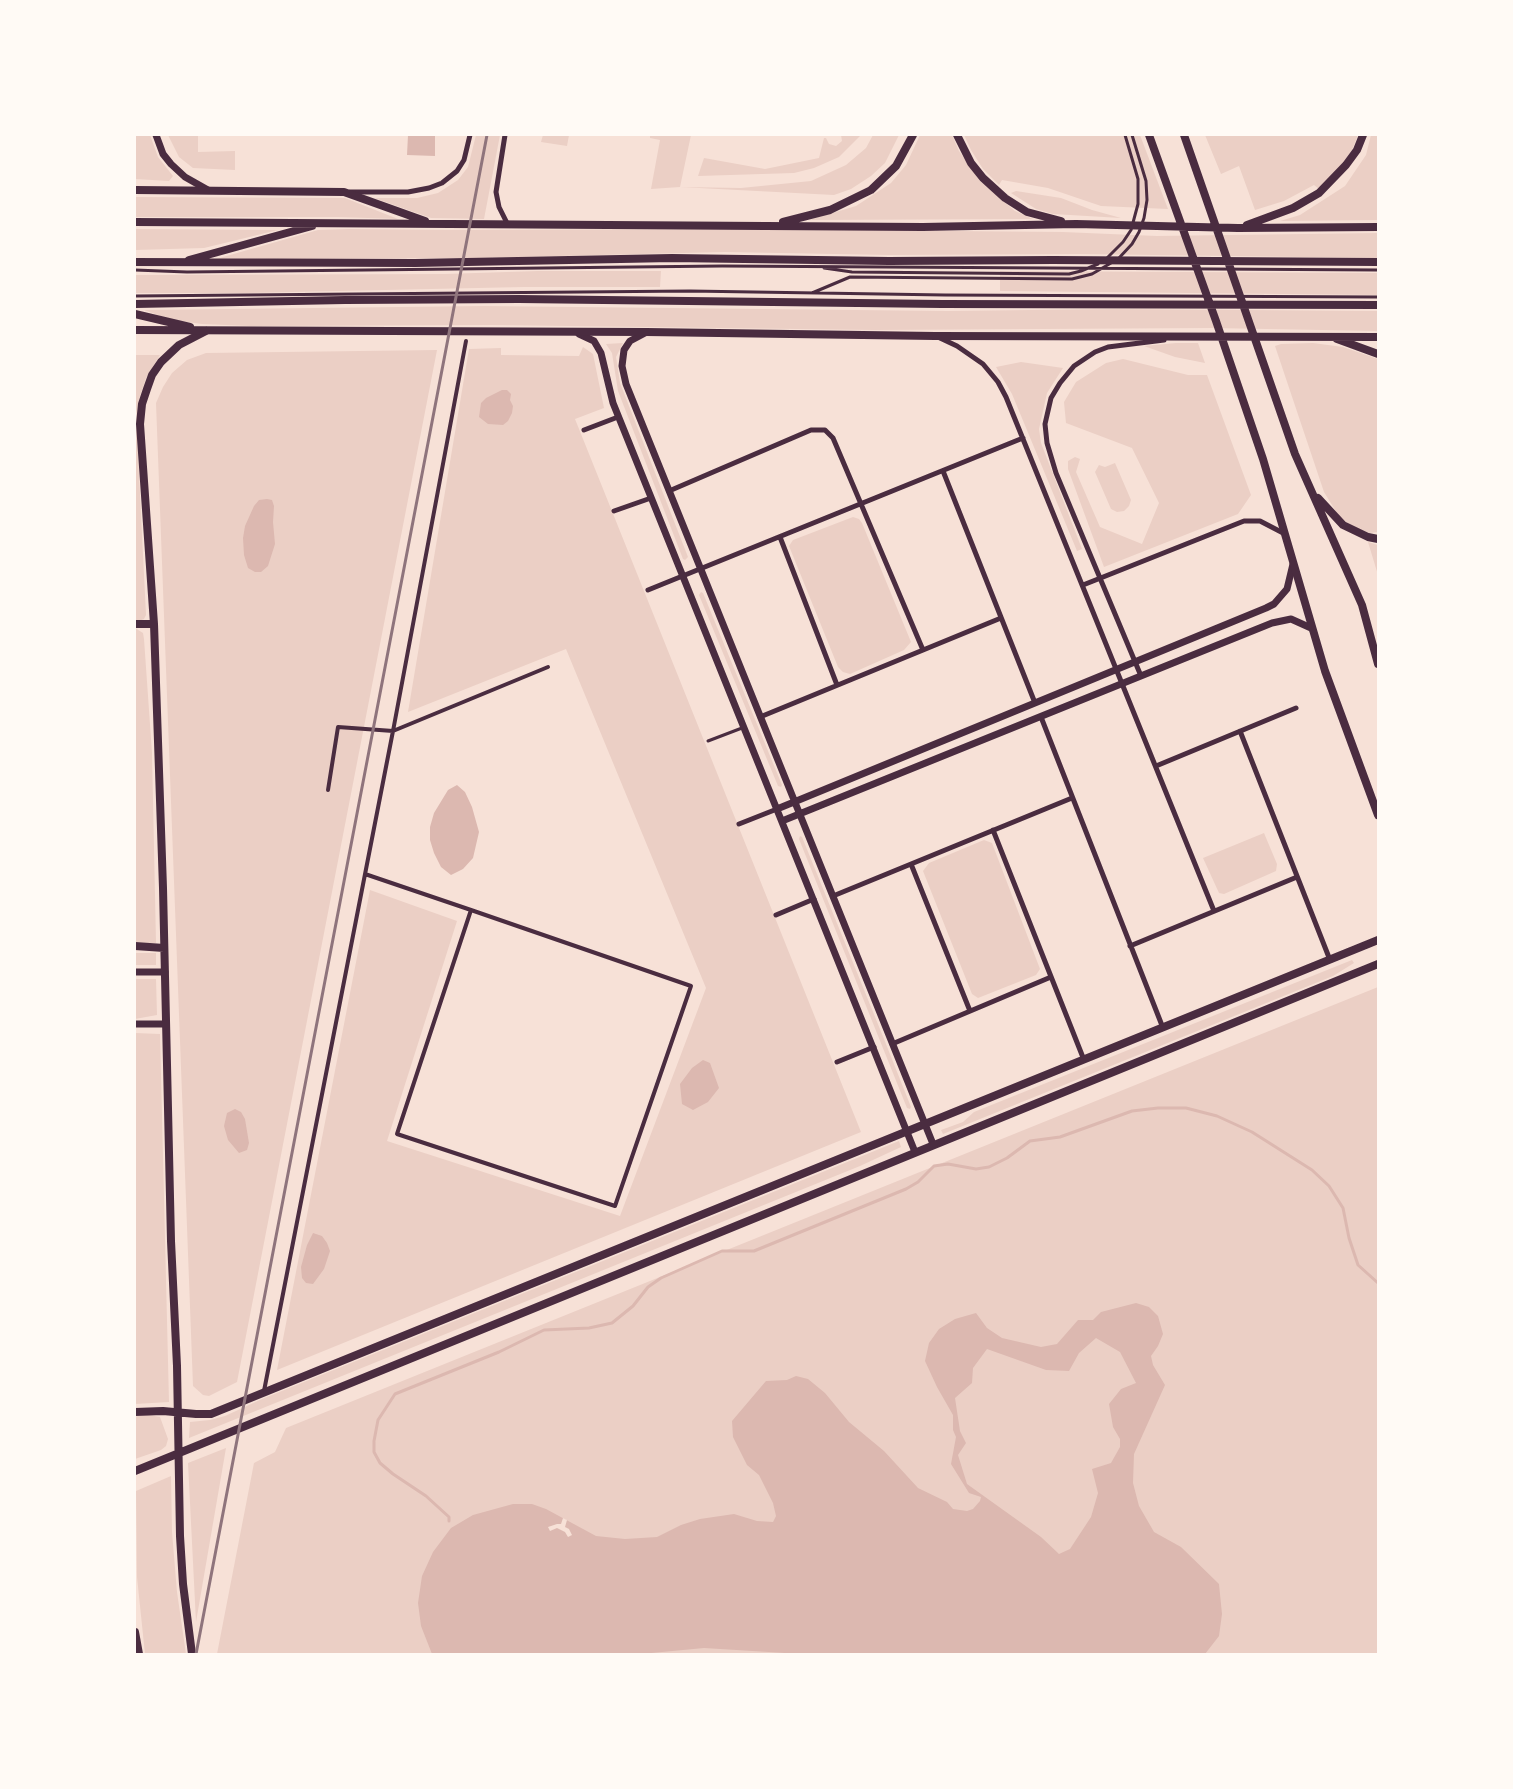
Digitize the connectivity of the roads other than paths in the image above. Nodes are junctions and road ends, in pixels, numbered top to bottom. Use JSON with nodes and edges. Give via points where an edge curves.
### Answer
{"nodes":[{"id":1,"x":156,"y":135,"type":"edge"},
{"id":2,"x":470,"y":135,"type":"edge"},
{"id":3,"x":505,"y":135,"type":"edge"},
{"id":4,"x":913,"y":135,"type":"edge"},
{"id":5,"x":957,"y":135,"type":"edge"},
{"id":6,"x":1125,"y":135,"type":"edge"},
{"id":7,"x":1132,"y":135,"type":"edge"},
{"id":8,"x":1149,"y":135,"type":"edge"},
{"id":9,"x":1184,"y":135,"type":"edge"},
{"id":10,"x":1363,"y":135,"type":"edge"},
{"id":11,"x":135,"y":190,"type":"edge"},
{"id":12,"x":211,"y":191,"type":"junction"},
{"id":13,"x":344,"y":192,"type":"junction"},
{"id":14,"x":135,"y":222,"type":"edge"},
{"id":15,"x":324,"y":223,"type":"junction"},
{"id":16,"x":1076,"y":224,"type":"junction"},
{"id":17,"x":440,"y":225,"type":"junction"},
{"id":18,"x":508,"y":225,"type":"junction"},
{"id":19,"x":768,"y":225,"type":"junction"},
{"id":20,"x":1378,"y":227,"type":"edge"},
{"id":21,"x":1238,"y":228,"type":"junction"},
{"id":22,"x":135,"y":262,"type":"edge"},
{"id":23,"x":1378,"y":262,"type":"edge"},
{"id":24,"x":177,"y":263,"type":"junction"},
{"id":25,"x":811,"y":266,"type":"junction"},
{"id":26,"x":135,"y":270,"type":"edge"},
{"id":27,"x":1378,"y":270,"type":"edge"},
{"id":28,"x":811,"y":293,"type":"junction"},
{"id":29,"x":135,"y":296,"type":"edge"},
{"id":30,"x":1378,"y":297,"type":"edge"},
{"id":31,"x":135,"y":304,"type":"edge"},
{"id":32,"x":1378,"y":305,"type":"edge"},
{"id":33,"x":135,"y":314,"type":"edge"},
{"id":34,"x":135,"y":330,"type":"edge"},
{"id":35,"x":206,"y":331,"type":"junction"},
{"id":36,"x":573,"y":332,"type":"junction"},
{"id":37,"x":646,"y":332,"type":"junction"},
{"id":38,"x":935,"y":336,"type":"junction"},
{"id":39,"x":1187,"y":337,"type":"junction"},
{"id":40,"x":1328,"y":337,"type":"junction"},
{"id":41,"x":1378,"y":337,"type":"edge"},
{"id":42,"x":466,"y":341,"type":"dead end"},
{"id":43,"x":1378,"y":354,"type":"edge"},
{"id":44,"x":618,"y":417,"type":"junction"},
{"id":45,"x":584,"y":430,"type":"dead end"},
{"id":46,"x":1023,"y":438,"type":"junction"},
{"id":47,"x":943,"y":471,"type":"junction"},
{"id":48,"x":1307,"y":483,"type":"junction"},
{"id":49,"x":669,"y":491,"type":"junction"},
{"id":50,"x":651,"y":498,"type":"junction"},
{"id":51,"x":861,"y":504,"type":"junction"},
{"id":52,"x":614,"y":511,"type":"dead end"},
{"id":53,"x":1285,"y":534,"type":"junction"},
{"id":54,"x":780,"y":537,"type":"junction"},
{"id":55,"x":1378,"y":539,"type":"edge"},
{"id":56,"x":1293,"y":562,"type":"junction"},
{"id":57,"x":700,"y":569,"type":"junction"},
{"id":58,"x":683,"y":576,"type":"junction"},
{"id":59,"x":1100,"y":578,"type":"junction"},
{"id":60,"x":1083,"y":585,"type":"junction"},
{"id":61,"x":648,"y":590,"type":"dead end"},
{"id":62,"x":1001,"y":618,"type":"junction"},
{"id":63,"x":135,"y":624,"type":"edge"},
{"id":64,"x":154,"y":624,"type":"junction"},
{"id":65,"x":1311,"y":628,"type":"junction"},
{"id":66,"x":923,"y":650,"type":"junction"},
{"id":67,"x":1135,"y":662,"type":"junction"},
{"id":68,"x":1378,"y":664,"type":"edge"},
{"id":69,"x":548,"y":667,"type":"dead end"},
{"id":70,"x":1118,"y":669,"type":"junction"},
{"id":71,"x":1141,"y":676,"type":"junction"},
{"id":72,"x":1124,"y":683,"type":"junction"},
{"id":73,"x":837,"y":686,"type":"junction"},
{"id":74,"x":1035,"y":703,"type":"junction"},
{"id":75,"x":1296,"y":708,"type":"dead end"},
{"id":76,"x":760,"y":717,"type":"junction"},
{"id":77,"x":1041,"y":717,"type":"junction"},
{"id":78,"x":744,"y":728,"type":"junction"},
{"id":79,"x":393,"y":731,"type":"junction"},
{"id":80,"x":1240,"y":731,"type":"junction"},
{"id":81,"x":708,"y":741,"type":"dead end"},
{"id":82,"x":1156,"y":766,"type":"junction"},
{"id":83,"x":328,"y":790,"type":"dead end"},
{"id":84,"x":1072,"y":798,"type":"junction"},
{"id":85,"x":795,"y":801,"type":"junction"},
{"id":86,"x":777,"y":808,"type":"junction"},
{"id":87,"x":800,"y":814,"type":"junction"},
{"id":88,"x":1378,"y":815,"type":"edge"},
{"id":89,"x":782,"y":821,"type":"junction"},
{"id":90,"x":739,"y":824,"type":"dead end"},
{"id":91,"x":993,"y":830,"type":"junction"},
{"id":92,"x":911,"y":864,"type":"junction"},
{"id":93,"x":365,"y":874,"type":"junction"},
{"id":94,"x":1297,"y":877,"type":"junction"},
{"id":95,"x":833,"y":896,"type":"junction"},
{"id":96,"x":814,"y":900,"type":"junction"},
{"id":97,"x":471,"y":910,"type":"junction"},
{"id":98,"x":1214,"y":911,"type":"junction"},
{"id":99,"x":776,"y":915,"type":"dead end"},
{"id":100,"x":1378,"y":940,"type":"edge"},
{"id":101,"x":135,"y":946,"type":"edge"},
{"id":102,"x":1130,"y":946,"type":"junction"},
{"id":103,"x":164,"y":948,"type":"junction"},
{"id":104,"x":1330,"y":960,"type":"junction"},
{"id":105,"x":1378,"y":964,"type":"edge"},
{"id":106,"x":135,"y":972,"type":"edge"},
{"id":107,"x":165,"y":972,"type":"junction"},
{"id":108,"x":1051,"y":977,"type":"junction"},
{"id":109,"x":970,"y":1011,"type":"junction"},
{"id":110,"x":135,"y":1024,"type":"edge"},
{"id":111,"x":166,"y":1024,"type":"junction"},
{"id":112,"x":1162,"y":1028,"type":"junction"},
{"id":113,"x":892,"y":1044,"type":"junction"},
{"id":114,"x":874,"y":1047,"type":"junction"},
{"id":115,"x":1084,"y":1060,"type":"junction"},
{"id":116,"x":837,"y":1062,"type":"dead end"},
{"id":117,"x":925,"y":1124,"type":"junction"},
{"id":118,"x":907,"y":1131,"type":"junction"},
{"id":119,"x":933,"y":1144,"type":"junction"},
{"id":120,"x":915,"y":1152,"type":"junction"},
{"id":121,"x":264,"y":1392,"type":"junction"},
{"id":122,"x":177,"y":1411,"type":"junction"},
{"id":123,"x":135,"y":1412,"type":"edge"},
{"id":124,"x":178,"y":1454,"type":"junction"},
{"id":125,"x":135,"y":1471,"type":"edge"},
{"id":126,"x":135,"y":1632,"type":"edge"},
{"id":127,"x":139,"y":1654,"type":"edge"},
{"id":128,"x":192,"y":1654,"type":"edge"}],
"edges":[{"from":1,"to":12,"type":"street","via":[[171,164]]},
{"from":2,"to":13,"type":"street","via":[[464,160],[442,183],[408,192]]},
{"from":3,"to":18,"type":"street","via":[[496,192]]},
{"from":4,"to":19,"type":"main road","via":[[896,166],[871,190],[830,210]]},
{"from":5,"to":16,"type":"main road","via":[[971,163],[1005,198],[1028,212]]},
{"from":6,"to":25,"type":"lane","via":[[1138,179],[1137,211],[1131,230],[1115,251],[1081,271],[849,272]]},
{"from":7,"to":28,"type":"lane","via":[[1146,181],[1144,218],[1125,253],[1101,270],[1072,279],[847,278]]},
{"from":8,"to":53,"type":"main road","via":[[1263,459]]},
{"from":9,"to":48,"type":"main road"},
{"from":10,"to":21,"type":"main road","via":[[1346,165],[1319,193],[1293,208]]},
{"from":11,"to":12,"type":"main road"},
{"from":12,"to":13,"type":"main road"},
{"from":13,"to":17,"type":"main road"},
{"from":14,"to":15,"type":"main road"},
{"from":15,"to":17,"type":"main road"},
{"from":15,"to":24,"type":"main road"},
{"from":16,"to":19,"type":"main road"},
{"from":16,"to":21,"type":"main road"},
{"from":17,"to":18,"type":"main road"},
{"from":18,"to":19,"type":"main road"},
{"from":20,"to":21,"type":"main road"},
{"from":22,"to":24,"type":"main road"},
{"from":23,"to":24,"type":"main road","via":[[672,258],[415,264]]},
{"from":25,"to":26,"type":"lane"},
{"from":25,"to":27,"type":"lane"},
{"from":28,"to":29,"type":"lane"},
{"from":28,"to":30,"type":"lane"},
{"from":31,"to":32,"type":"main road","via":[[519,299]]},
{"from":33,"to":35,"type":"main road"},
{"from":34,"to":35,"type":"main road"},
{"from":35,"to":36,"type":"main road"},
{"from":35,"to":64,"type":"main road","via":[[179,345],[160,362],[142,404],[140,424]]},
{"from":36,"to":37,"type":"main road"},
{"from":36,"to":44,"type":"street","via":[[594,341],[602,353]]},
{"from":37,"to":38,"type":"main road"},
{"from":37,"to":49,"type":"street","via":[[627,345],[622,366]]},
{"from":38,"to":39,"type":"main road"},
{"from":38,"to":46,"type":"street","via":[[983,364],[998,382]]},
{"from":39,"to":40,"type":"main road"},
{"from":39,"to":59,"type":"street","via":[[1095,352],[1074,366],[1051,398],[1045,424],[1047,443]]},
{"from":40,"to":41,"type":"main road"},
{"from":40,"to":43,"type":"main road"},
{"from":42,"to":79,"type":"street"},
{"from":44,"to":45,"type":"street"},
{"from":44,"to":50,"type":"street"},
{"from":46,"to":47,"type":"street"},
{"from":46,"to":60,"type":"street"},
{"from":47,"to":51,"type":"street"},
{"from":47,"to":62,"type":"street"},
{"from":48,"to":55,"type":"main road","via":[[1343,525]]},
{"from":48,"to":68,"type":"main road","via":[[1362,605]]},
{"from":49,"to":51,"type":"street","via":[[811,430],[825,430],[833,438]]},
{"from":49,"to":57,"type":"street"},
{"from":50,"to":52,"type":"street"},
{"from":50,"to":58,"type":"street"},
{"from":51,"to":54,"type":"street"},
{"from":51,"to":66,"type":"street"},
{"from":53,"to":56,"type":"main road"},
{"from":53,"to":59,"type":"street","via":[[1260,520],[1244,521]]},
{"from":54,"to":57,"type":"street"},
{"from":54,"to":73,"type":"street"},
{"from":56,"to":65,"type":"main road"},
{"from":56,"to":67,"type":"street","via":[[1287,589],[1274,604]]},
{"from":57,"to":58,"type":"street"},
{"from":57,"to":76,"type":"street"},
{"from":58,"to":61,"type":"street"},
{"from":58,"to":78,"type":"street"},
{"from":59,"to":60,"type":"street"},
{"from":59,"to":67,"type":"street"},
{"from":60,"to":70,"type":"street"},
{"from":62,"to":66,"type":"street"},
{"from":62,"to":74,"type":"street"},
{"from":63,"to":64,"type":"main road"},
{"from":64,"to":103,"type":"main road"},
{"from":65,"to":71,"type":"street","via":[[1285,620]]},
{"from":65,"to":88,"type":"main road"},
{"from":66,"to":73,"type":"street"},
{"from":67,"to":70,"type":"street"},
{"from":67,"to":71,"type":"street"},
{"from":69,"to":79,"type":"street"},
{"from":70,"to":72,"type":"street"},
{"from":70,"to":74,"type":"street"},
{"from":71,"to":72,"type":"street"},
{"from":72,"to":77,"type":"street"},
{"from":72,"to":82,"type":"street"},
{"from":73,"to":76,"type":"street"},
{"from":74,"to":85,"type":"street"},
{"from":75,"to":80,"type":"street"},
{"from":76,"to":85,"type":"street"},
{"from":77,"to":84,"type":"street"},
{"from":77,"to":87,"type":"street"},
{"from":78,"to":81,"type":"lane"},
{"from":78,"to":86,"type":"street"},
{"from":79,"to":83,"type":"street","via":[[338,727]]},
{"from":79,"to":93,"type":"street"},
{"from":80,"to":82,"type":"street"},
{"from":80,"to":94,"type":"street"},
{"from":82,"to":98,"type":"street"},
{"from":84,"to":91,"type":"street"},
{"from":84,"to":102,"type":"street"},
{"from":85,"to":86,"type":"street"},
{"from":85,"to":87,"type":"street"},
{"from":86,"to":89,"type":"street"},
{"from":86,"to":90,"type":"street"},
{"from":87,"to":89,"type":"street"},
{"from":87,"to":95,"type":"street"},
{"from":89,"to":96,"type":"street"},
{"from":91,"to":92,"type":"street"},
{"from":91,"to":108,"type":"street"},
{"from":92,"to":95,"type":"street"},
{"from":92,"to":109,"type":"street"},
{"from":93,"to":97,"type":"street"},
{"from":93,"to":121,"type":"street"},
{"from":94,"to":98,"type":"street"},
{"from":94,"to":104,"type":"street"},
{"from":95,"to":113,"type":"street"},
{"from":96,"to":99,"type":"street"},
{"from":96,"to":114,"type":"street"},
{"from":97,"to":97,"type":"street","via":[[397,1134],[615,1206],[691,986]]},
{"from":98,"to":102,"type":"street"},
{"from":100,"to":104,"type":"main road"},
{"from":101,"to":103,"type":"main road"},
{"from":102,"to":112,"type":"street"},
{"from":103,"to":107,"type":"main road"},
{"from":104,"to":112,"type":"main road"},
{"from":105,"to":119,"type":"main road"},
{"from":106,"to":107,"type":"street"},
{"from":107,"to":111,"type":"main road"},
{"from":108,"to":109,"type":"street"},
{"from":108,"to":115,"type":"street"},
{"from":109,"to":113,"type":"street"},
{"from":110,"to":111,"type":"street"},
{"from":111,"to":122,"type":"main road"},
{"from":112,"to":115,"type":"main road"},
{"from":113,"to":117,"type":"street"},
{"from":114,"to":116,"type":"street"},
{"from":114,"to":118,"type":"street"},
{"from":115,"to":117,"type":"main road"},
{"from":117,"to":118,"type":"main road"},
{"from":117,"to":119,"type":"street"},
{"from":118,"to":120,"type":"street"},
{"from":118,"to":121,"type":"main road"},
{"from":119,"to":120,"type":"main road"},
{"from":120,"to":124,"type":"main road"},
{"from":121,"to":122,"type":"main road","via":[[211,1414]]},
{"from":122,"to":123,"type":"main road"},
{"from":122,"to":124,"type":"main road"},
{"from":124,"to":125,"type":"main road"},
{"from":124,"to":128,"type":"main road","via":[[183,1584]]},
{"from":126,"to":127,"type":"main road"}]}
